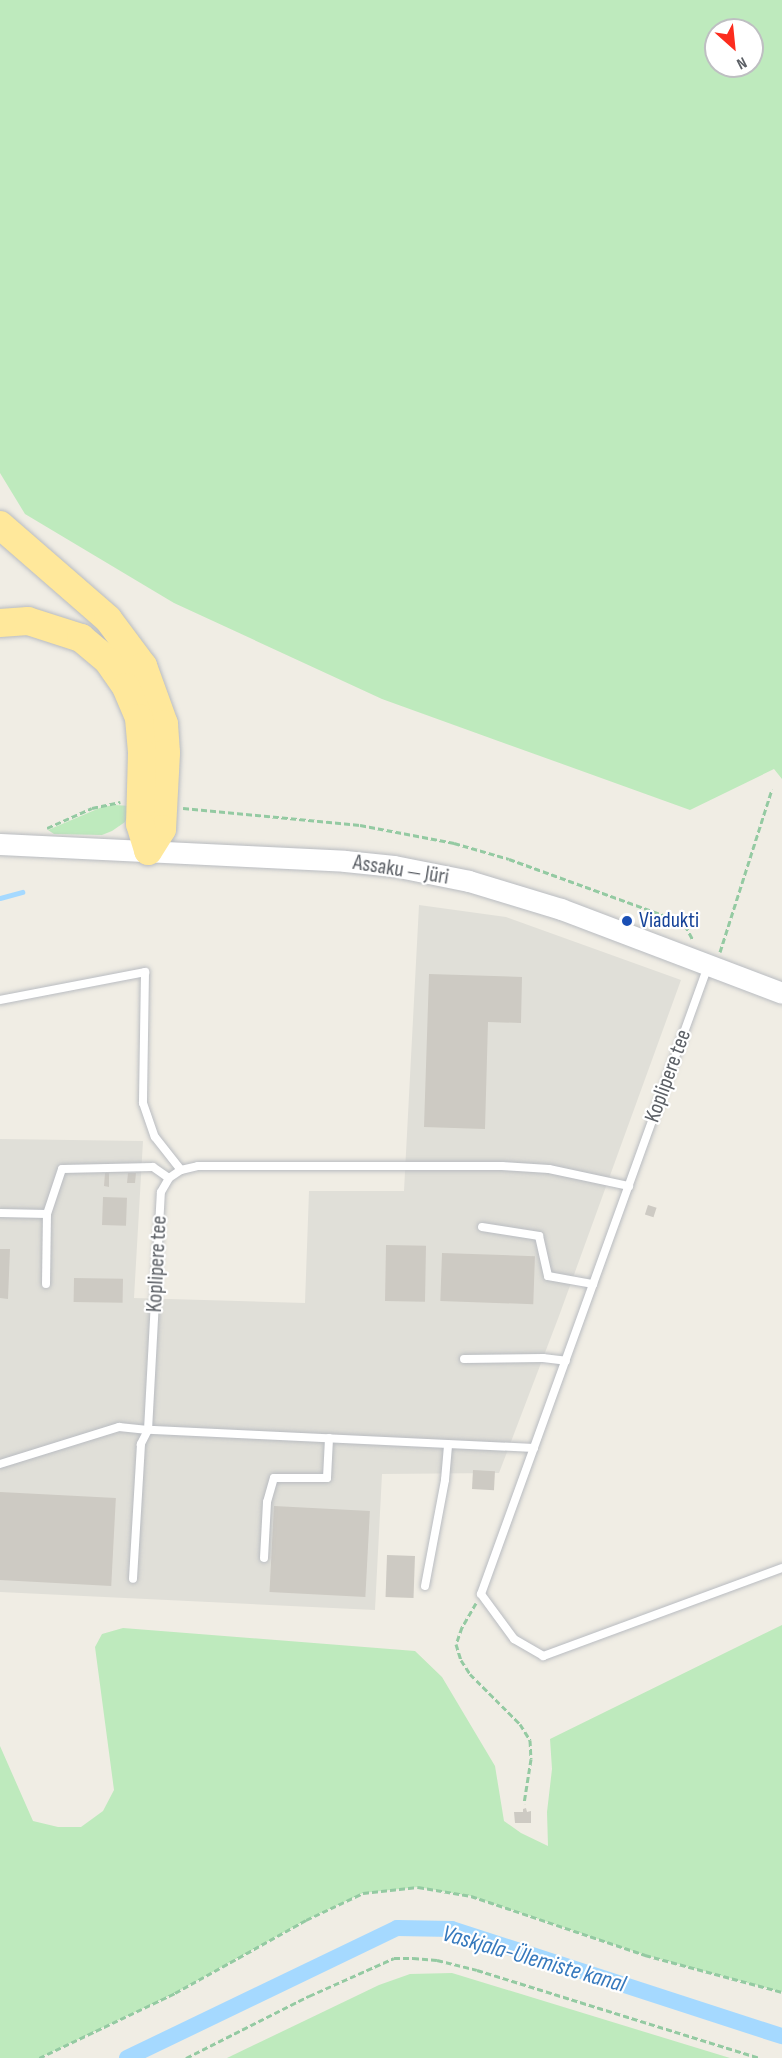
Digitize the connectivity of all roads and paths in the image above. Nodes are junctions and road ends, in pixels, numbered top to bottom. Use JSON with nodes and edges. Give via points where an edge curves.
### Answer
{"nodes":[{"id":1,"x":0,"y":525,"type":"edge"},
{"id":2,"x":0,"y":623,"type":"edge"},
{"id":3,"x":772,"y":789,"type":"dead end"},
{"id":4,"x":125,"y":802,"type":"dead end"},
{"id":5,"x":200,"y":810,"type":"dead end"},
{"id":6,"x":38,"y":830,"type":"dead end"},
{"id":7,"x":0,"y":844,"type":"edge"},
{"id":8,"x":148,"y":851,"type":"junction"},
{"id":9,"x":705,"y":964,"type":"junction"},
{"id":10,"x":782,"y":993,"type":"edge"},
{"id":11,"x":0,"y":1000,"type":"edge"},
{"id":12,"x":181,"y":1170,"type":"junction"},
{"id":13,"x":169,"y":1178,"type":"junction"},
{"id":14,"x":629,"y":1186,"type":"junction"},
{"id":15,"x":0,"y":1214,"type":"edge"},
{"id":16,"x":47,"y":1214,"type":"junction"},
{"id":17,"x":482,"y":1227,"type":"dead end"},
{"id":18,"x":46,"y":1284,"type":"dead end"},
{"id":19,"x":593,"y":1284,"type":"junction"},
{"id":20,"x":464,"y":1359,"type":"dead end"},
{"id":21,"x":566,"y":1361,"type":"junction"},
{"id":22,"x":148,"y":1430,"type":"junction"},
{"id":23,"x":329,"y":1438,"type":"junction"},
{"id":24,"x":448,"y":1444,"type":"junction"},
{"id":25,"x":534,"y":1448,"type":"junction"},
{"id":26,"x":0,"y":1464,"type":"edge"},
{"id":27,"x":264,"y":1558,"type":"dead end"},
{"id":28,"x":782,"y":1568,"type":"edge"},
{"id":29,"x":133,"y":1580,"type":"dead end"},
{"id":30,"x":425,"y":1586,"type":"dead end"},
{"id":31,"x":481,"y":1594,"type":"junction"},
{"id":32,"x":524,"y":1803,"type":"dead end"},
{"id":33,"x":782,"y":1992,"type":"edge"},
{"id":34,"x":39,"y":2058,"type":"edge"},
{"id":35,"x":186,"y":2058,"type":"edge"},
{"id":36,"x":760,"y":2058,"type":"edge"}],
"edges":[{"from":1,"to":8,"type":"highway","via":[[108,619],[143,666],[164,724],[166,753],[162,829]]},
{"from":2,"to":8,"type":"highway","via":[[28,621],[81,638],[108,661],[126,687],[139,718],[141,824]]},
{"from":3,"to":9,"type":"path"},
{"from":4,"to":6,"type":"path","via":[[92,808]]},
{"from":5,"to":9,"type":"path","via":[[408,833],[509,859],[685,925]]},
{"from":7,"to":8,"type":"street","name":"Assaku — Jüri"},
{"from":8,"to":9,"type":"street","name":"Assaku — Jüri","via":[[345,861],[469,881],[561,909]]},
{"from":9,"to":10,"type":"street","name":"Assaku — Jüri"},
{"from":9,"to":14,"type":"lane","name":"Koplipere tee"},
{"from":11,"to":12,"type":"lane","via":[[145,972],[143,1103],[155,1137]]},
{"from":12,"to":13,"type":"lane"},
{"from":12,"to":14,"type":"lane","via":[[198,1166],[502,1166],[549,1170]]},
{"from":13,"to":16,"type":"lane","via":[[153,1167],[62,1169]]},
{"from":13,"to":22,"type":"lane","name":"Koplipere tee","via":[[161,1192]]},
{"from":14,"to":19,"type":"lane","name":"Koplipere tee"},
{"from":15,"to":16,"type":"lane"},
{"from":16,"to":18,"type":"lane"},
{"from":17,"to":19,"type":"lane","via":[[539,1236],[548,1276]]},
{"from":19,"to":21,"type":"lane","name":"Koplipere tee"},
{"from":20,"to":21,"type":"lane"},
{"from":21,"to":25,"type":"lane","name":"Koplipere tee"},
{"from":22,"to":23,"type":"lane"},
{"from":22,"to":26,"type":"lane","via":[[120,1427]]},
{"from":22,"to":29,"type":"lane","name":"Koplipere tee","via":[[141,1444]]},
{"from":23,"to":24,"type":"lane"},
{"from":23,"to":27,"type":"lane","via":[[327,1478],[274,1478],[267,1502]]},
{"from":24,"to":25,"type":"lane"},
{"from":24,"to":30,"type":"lane"},
{"from":25,"to":31,"type":"lane","name":"Koplipere tee"},
{"from":28,"to":31,"type":"lane","via":[[543,1656],[514,1639]]},
{"from":31,"to":32,"type":"path","via":[[456,1644],[470,1674],[520,1724],[530,1740]]},
{"from":33,"to":34,"type":"path","via":[[645,1955],[471,1896],[418,1887],[363,1893]]},
{"from":35,"to":36,"type":"path","via":[[394,1958],[437,1960],[477,1970]]}]}
